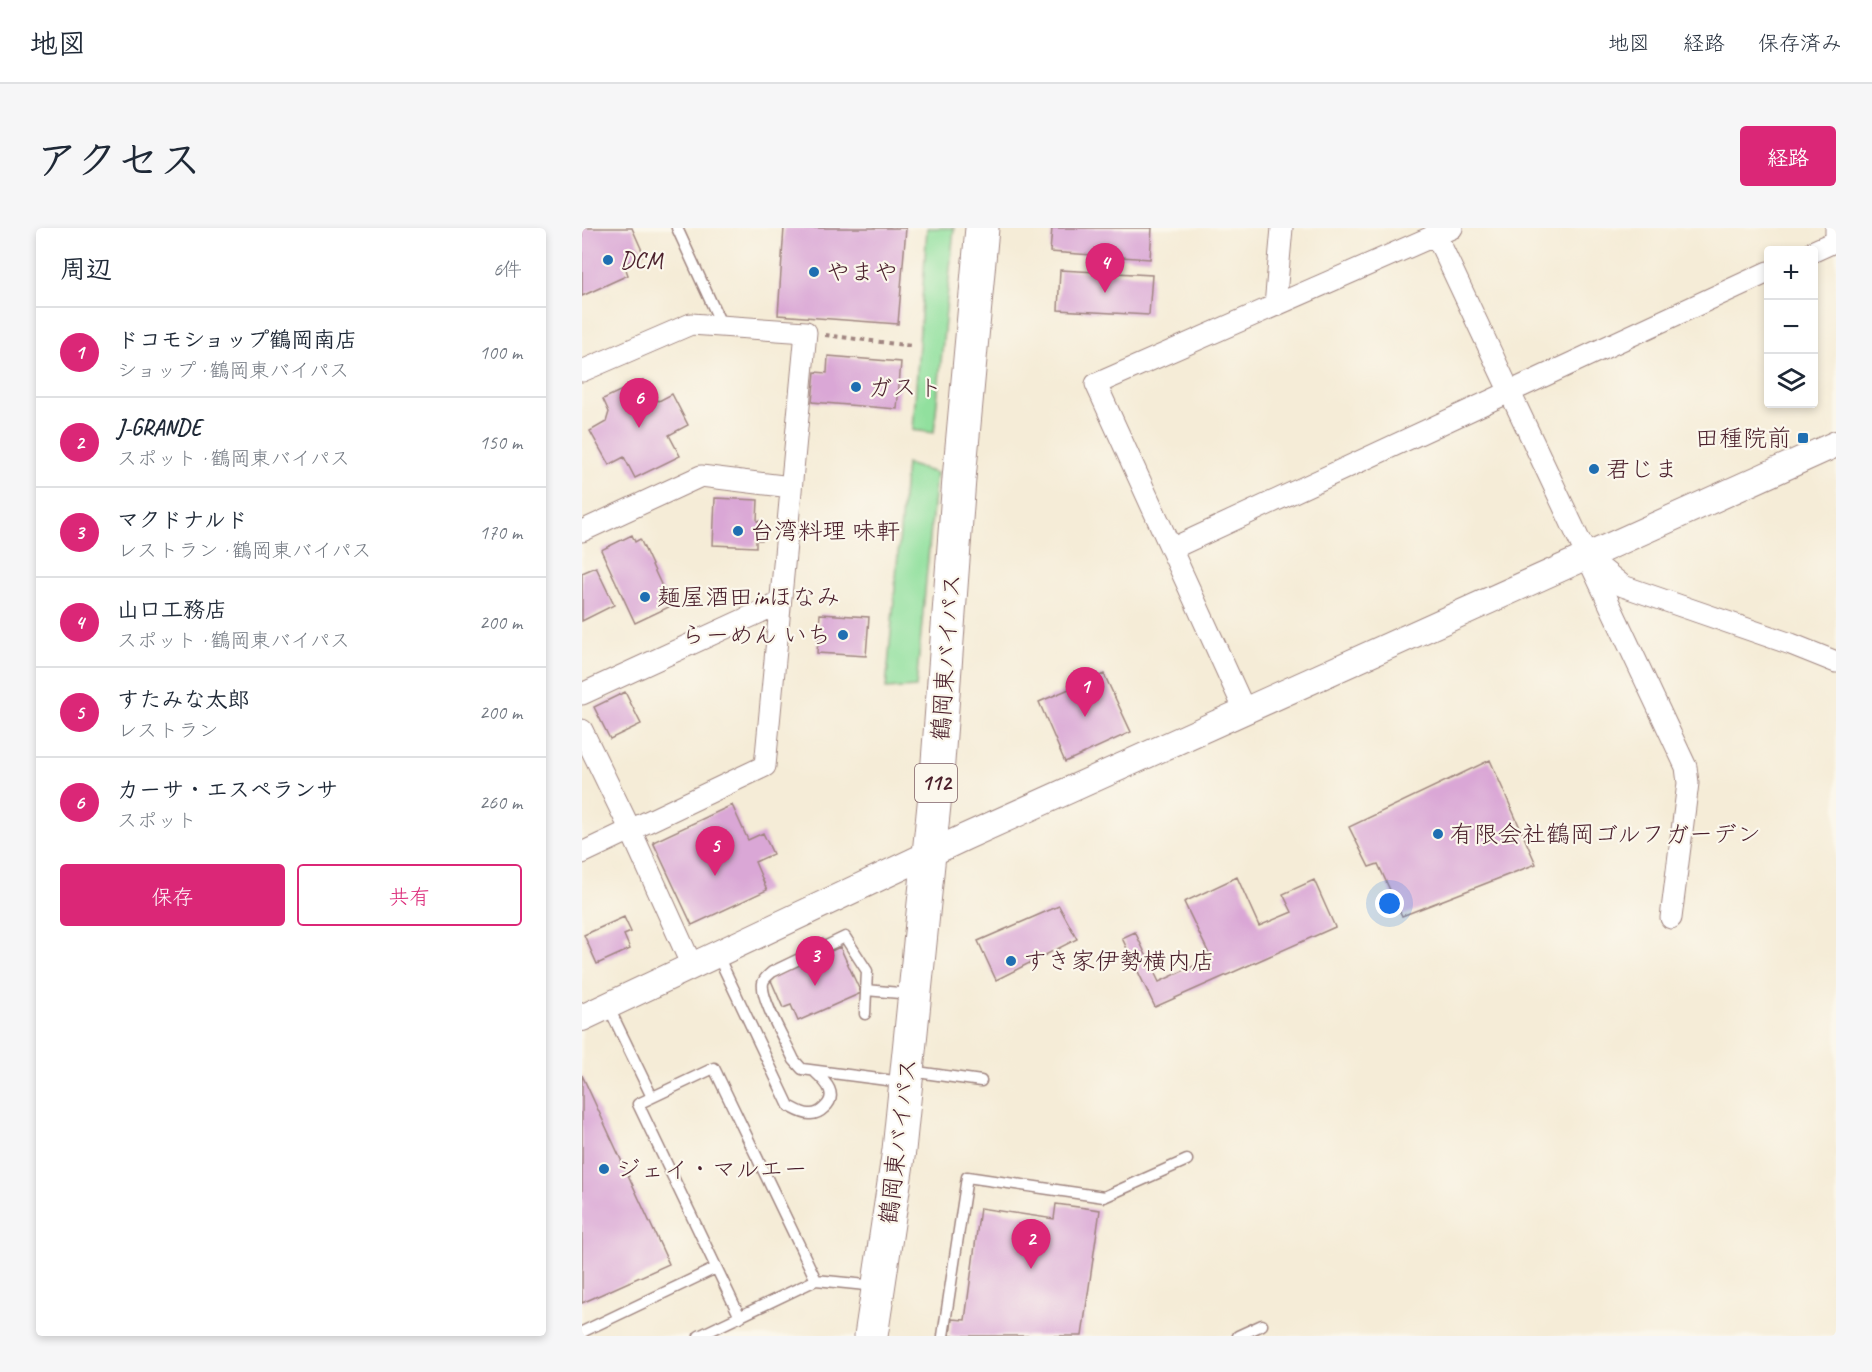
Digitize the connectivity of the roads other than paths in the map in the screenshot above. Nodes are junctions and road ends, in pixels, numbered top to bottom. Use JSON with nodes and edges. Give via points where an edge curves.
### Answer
{"nodes":[{"id":1,"x":677,"y":228,"type":"edge"},
{"id":2,"x":982,"y":228,"type":"edge"},
{"id":3,"x":1282,"y":228,"type":"edge"},
{"id":4,"x":1836,"y":228,"type":"edge"},
{"id":5,"x":1441,"y":230,"type":"edge"},
{"id":6,"x":1818,"y":249,"type":"edge"},
{"id":7,"x":1764,"y":274,"type":"edge"},
{"id":8,"x":1275,"y":306,"type":"junction"},
{"id":9,"x":722,"y":327,"type":"junction"},
{"id":10,"x":582,"y":370,"type":"edge"},
{"id":11,"x":1510,"y":394,"type":"junction"},
{"id":12,"x":1836,"y":444,"type":"edge"},
{"id":13,"x":791,"y":487,"type":"junction"},
{"id":14,"x":582,"y":531,"type":"edge"},
{"id":15,"x":1171,"y":549,"type":"junction"},
{"id":16,"x":1587,"y":557,"type":"junction"},
{"id":17,"x":780,"y":603,"type":"junction"},
{"id":18,"x":1836,"y":662,"type":"edge"},
{"id":19,"x":582,"y":694,"type":"edge"},
{"id":20,"x":1245,"y":711,"type":"junction"},
{"id":21,"x":582,"y":730,"type":"edge"},
{"id":22,"x":631,"y":831,"type":"junction"},
{"id":23,"x":582,"y":853,"type":"edge"},
{"id":24,"x":929,"y":854,"type":"junction"},
{"id":25,"x":1671,"y":918,"type":"dead end"},
{"id":26,"x":717,"y":954,"type":"junction"},
{"id":27,"x":692,"y":966,"type":"junction"},
{"id":28,"x":866,"y":990,"type":"junction"},
{"id":29,"x":915,"y":995,"type":"junction"},
{"id":30,"x":608,"y":1006,"type":"junction"},
{"id":31,"x":865,"y":1014,"type":"dead end"},
{"id":32,"x":582,"y":1018,"type":"edge"},
{"id":33,"x":815,"y":1072,"type":"junction"},
{"id":34,"x":906,"y":1077,"type":"junction"},
{"id":35,"x":981,"y":1081,"type":"dead end"},
{"id":36,"x":652,"y":1097,"type":"junction"},
{"id":37,"x":1187,"y":1160,"type":"dead end"},
{"id":38,"x":716,"y":1268,"type":"junction"},
{"id":39,"x":816,"y":1280,"type":"junction"},
{"id":40,"x":879,"y":1286,"type":"junction"},
{"id":41,"x":740,"y":1317,"type":"junction"},
{"id":42,"x":1262,"y":1325,"type":"dead end"},
{"id":43,"x":582,"y":1332,"type":"edge"},
{"id":44,"x":699,"y":1336,"type":"edge"},
{"id":45,"x":871,"y":1336,"type":"edge"},
{"id":46,"x":943,"y":1336,"type":"edge"},
{"id":47,"x":1238,"y":1336,"type":"edge"}],
"edges":[{"from":1,"to":9,"type":"lane"},
{"from":2,"to":24,"type":"highway","name":"鶴岡東バイパス","number":"112"},
{"from":3,"to":8,"type":"street"},
{"from":4,"to":6,"type":"street","via":[[1836,241]]},
{"from":5,"to":8,"type":"street"},
{"from":5,"to":11,"type":"street"},
{"from":7,"to":11,"type":"street"},
{"from":8,"to":15,"type":"street","via":[[1096,384]]},
{"from":9,"to":10,"type":"street","via":[[691,324]]},
{"from":9,"to":13,"type":"street","via":[[806,332]]},
{"from":11,"to":15,"type":"street"},
{"from":11,"to":16,"type":"street"},
{"from":12,"to":16,"type":"street"},
{"from":13,"to":14,"type":"street","via":[[701,476]]},
{"from":13,"to":17,"type":"street"},
{"from":15,"to":20,"type":"street"},
{"from":16,"to":18,"type":"street","via":[[1623,586]]},
{"from":16,"to":20,"type":"street"},
{"from":16,"to":25,"type":"street","via":[[1686,767],[1688,783]]},
{"from":17,"to":19,"type":"street"},
{"from":17,"to":22,"type":"street","via":[[765,766]]},
{"from":20,"to":24,"type":"street"},
{"from":21,"to":22,"type":"street"},
{"from":22,"to":23,"type":"street"},
{"from":22,"to":27,"type":"street"},
{"from":24,"to":26,"type":"street"},
{"from":24,"to":29,"type":"highway","name":"鶴岡東バイパス","number":"112"},
{"from":26,"to":27,"type":"street"},
{"from":26,"to":33,"type":"lane","via":[[789,1106],[811,1114],[830,1103],[832,1095]]},
{"from":27,"to":30,"type":"street"},
{"from":28,"to":29,"type":"lane"},
{"from":28,"to":31,"type":"lane"},
{"from":28,"to":33,"type":"lane","via":[[867,971],[845,937],[765,979],[765,999],[795,1060],[802,1069]]},
{"from":29,"to":34,"type":"highway","name":"鶴岡東バイパス","number":"112"},
{"from":30,"to":32,"type":"street"},
{"from":30,"to":36,"type":"lane"},
{"from":33,"to":34,"type":"lane"},
{"from":34,"to":35,"type":"lane"},
{"from":34,"to":40,"type":"highway","name":"鶴岡東バイパス","number":"112"},
{"from":36,"to":38,"type":"lane","via":[[638,1104]]},
{"from":36,"to":39,"type":"lane","via":[[714,1068]]},
{"from":37,"to":46,"type":"lane","via":[[1104,1197],[967,1177]]},
{"from":38,"to":41,"type":"lane"},
{"from":38,"to":43,"type":"lane"},
{"from":39,"to":40,"type":"lane"},
{"from":39,"to":41,"type":"lane"},
{"from":40,"to":45,"type":"highway","name":"鶴岡東バイパス","number":"112"},
{"from":41,"to":44,"type":"lane"},
{"from":42,"to":47,"type":"lane"}]}
